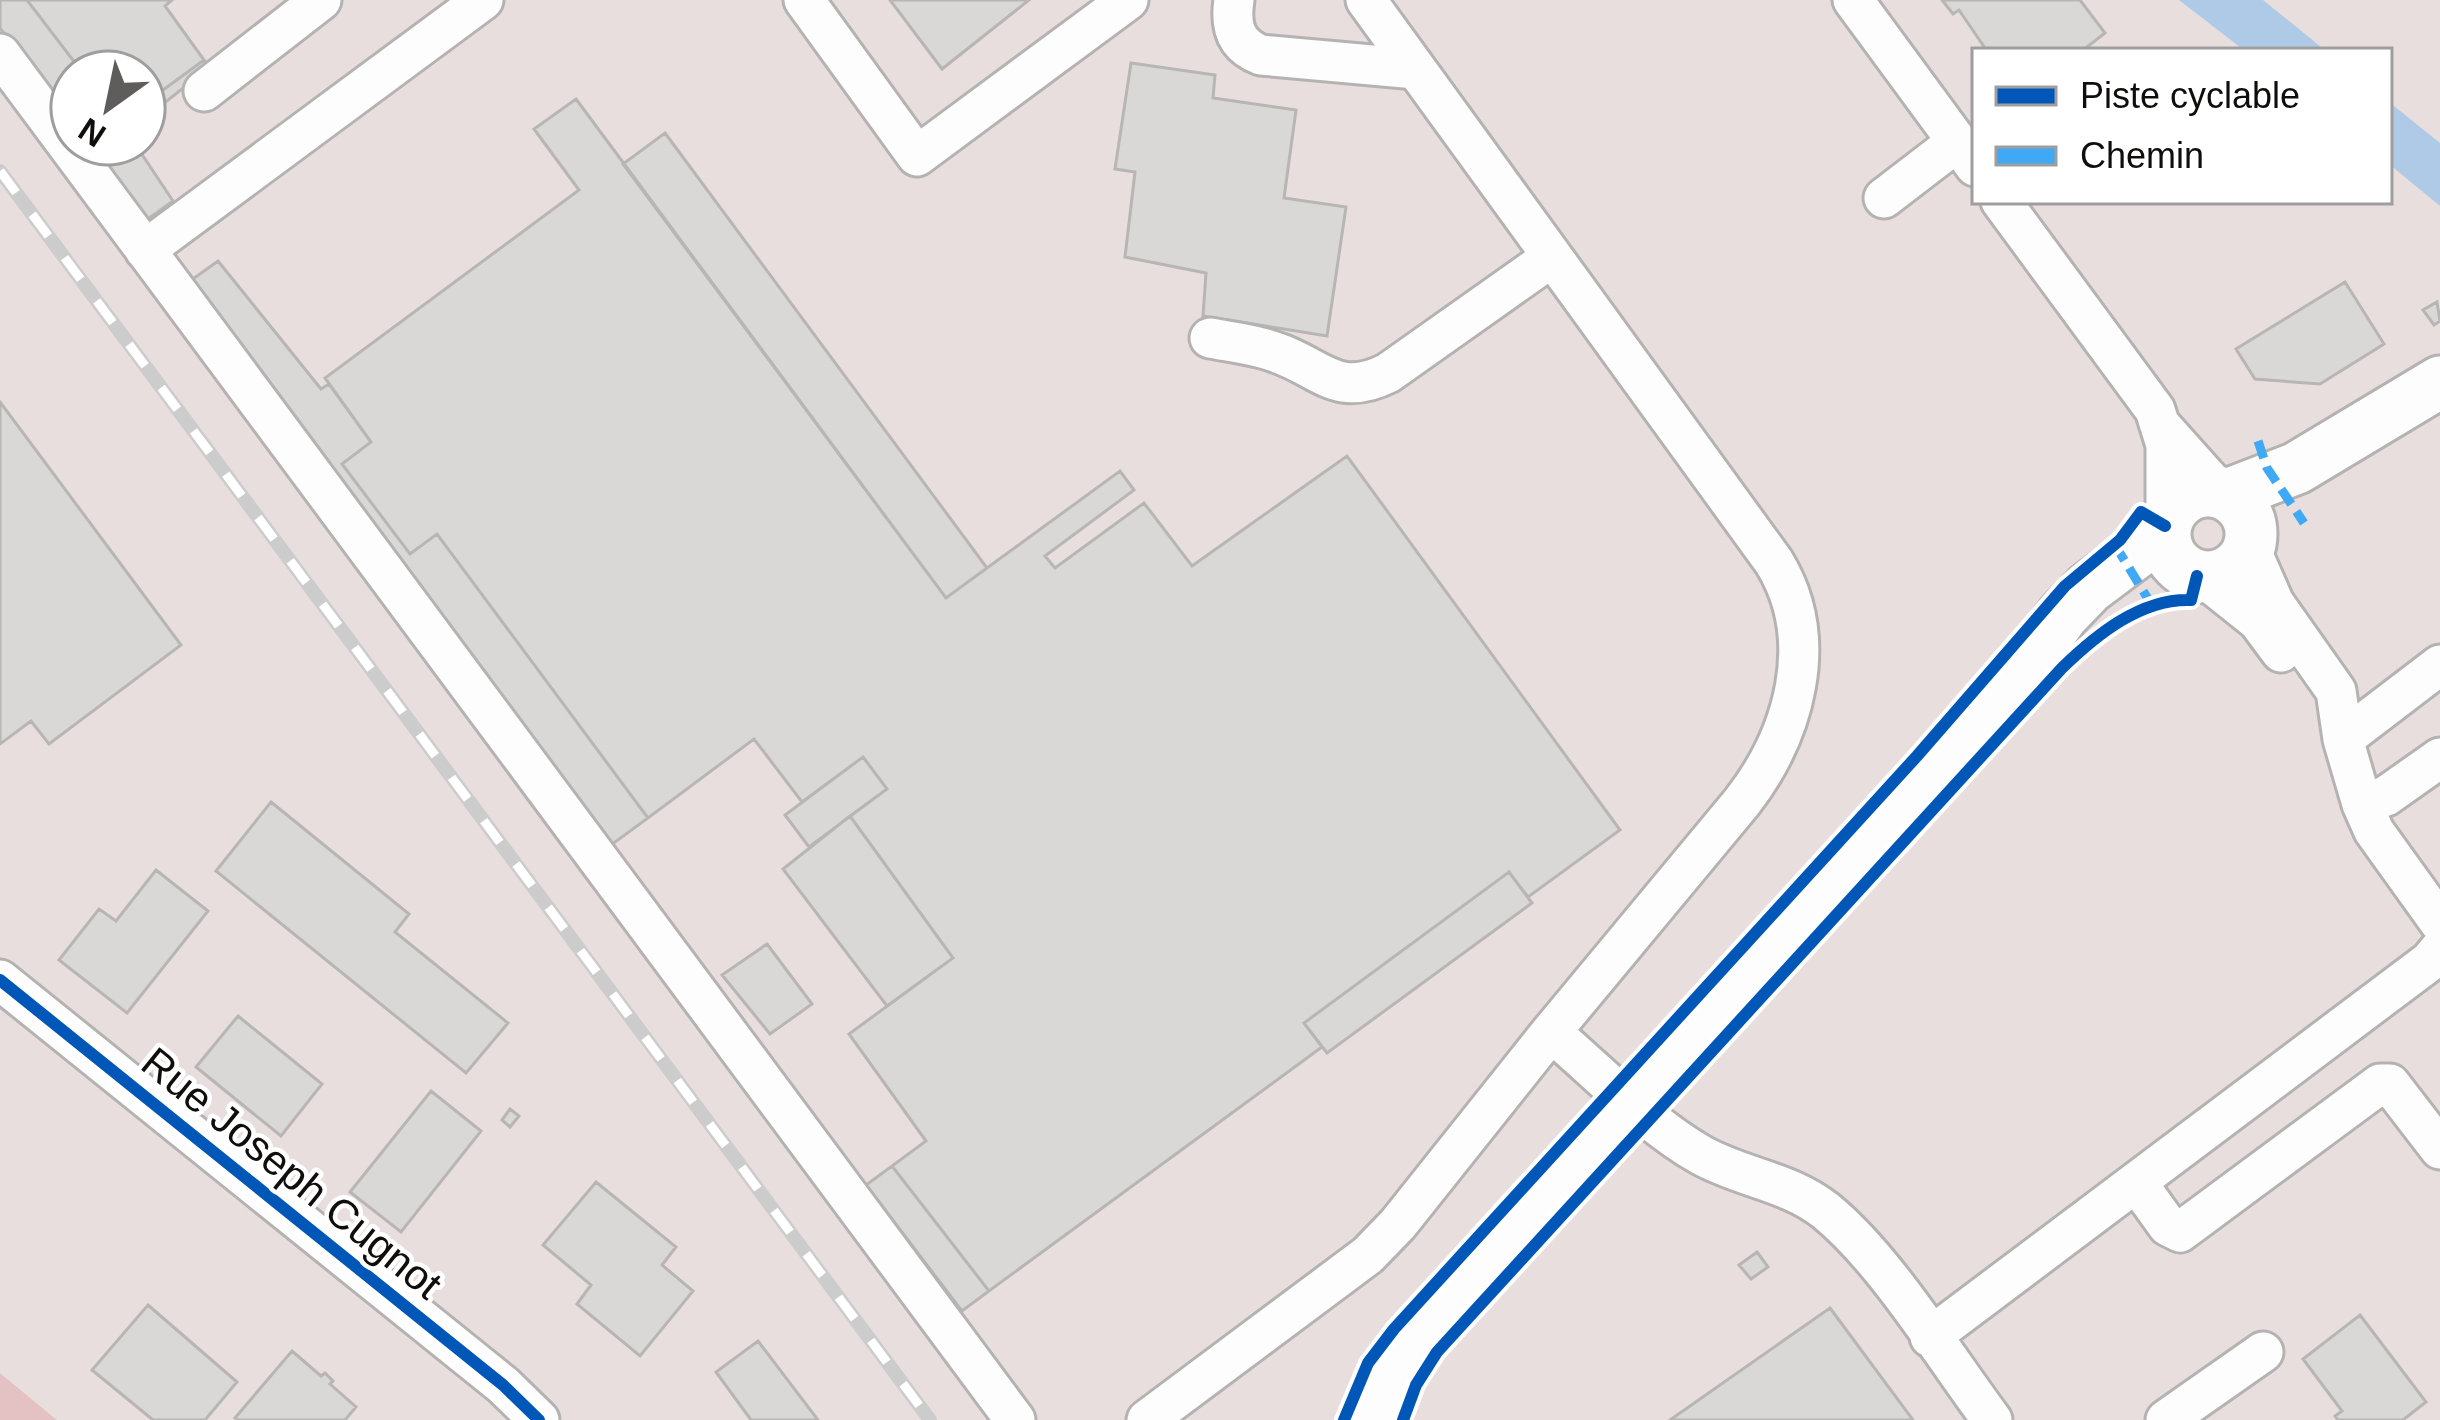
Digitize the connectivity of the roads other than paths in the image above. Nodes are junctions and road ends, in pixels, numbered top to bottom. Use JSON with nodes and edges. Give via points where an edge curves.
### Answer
{"nodes":[{"id":1,"x":321,"y":0,"type":"edge"},
{"id":2,"x":483,"y":0,"type":"edge"},
{"id":3,"x":804,"y":0,"type":"edge"},
{"id":4,"x":1128,"y":0,"type":"edge"},
{"id":5,"x":1234,"y":0,"type":"edge"},
{"id":6,"x":1366,"y":0,"type":"edge"},
{"id":7,"x":1852,"y":0,"type":"edge"},
{"id":8,"x":0,"y":54,"type":"edge"},
{"id":9,"x":1416,"y":69,"type":"junction"},
{"id":10,"x":204,"y":91,"type":"dead end"},
{"id":11,"x":1966,"y":154,"type":"edge"},
{"id":12,"x":1884,"y":197,"type":"dead end"},
{"id":13,"x":2003,"y":204,"type":"edge"},
{"id":14,"x":145,"y":250,"type":"junction"},
{"id":15,"x":1552,"y":257,"type":"junction"},
{"id":16,"x":1210,"y":338,"type":"dead end"},
{"id":17,"x":2440,"y":382,"type":"edge"},
{"id":18,"x":2440,"y":414,"type":"edge"},
{"id":19,"x":2162,"y":427,"type":"junction"},
{"id":20,"x":2237,"y":518,"type":"junction"},
{"id":21,"x":2180,"y":550,"type":"junction"},
{"id":22,"x":2440,"y":665,"type":"edge"},
{"id":23,"x":2344,"y":739,"type":"junction"},
{"id":24,"x":2440,"y":758,"type":"edge"},
{"id":25,"x":2362,"y":804,"type":"junction"},
{"id":26,"x":2440,"y":923,"type":"edge"},
{"id":27,"x":2440,"y":949,"type":"edge"},
{"id":28,"x":0,"y":980,"type":"edge"},
{"id":29,"x":1551,"y":1032,"type":"junction"},
{"id":30,"x":2440,"y":1149,"type":"edge"},
{"id":31,"x":2137,"y":1183,"type":"junction"},
{"id":32,"x":1930,"y":1337,"type":"junction"},
{"id":33,"x":2263,"y":1352,"type":"dead end"},
{"id":34,"x":539,"y":1420,"type":"edge"},
{"id":35,"x":1015,"y":1420,"type":"edge"},
{"id":36,"x":1148,"y":1420,"type":"edge"},
{"id":37,"x":1373,"y":1420,"type":"edge"},
{"id":38,"x":1992,"y":1420,"type":"edge"},
{"id":39,"x":2166,"y":1420,"type":"edge"}],
"edges":[{"from":1,"to":10,"type":"street"},
{"from":2,"to":14,"type":"street"},
{"from":3,"to":4,"type":"street","via":[[917,156]]},
{"from":5,"to":9,"type":"street","via":[[1234,32],[1261,56]]},
{"from":6,"to":9,"type":"street"},
{"from":7,"to":11,"type":"street"},
{"from":8,"to":14,"type":"street"},
{"from":9,"to":15,"type":"street"},
{"from":11,"to":12,"type":"street"},
{"from":13,"to":19,"type":"street"},
{"from":14,"to":35,"type":"street"},
{"from":15,"to":16,"type":"street","via":[[1364,383],[1337,382],[1280,353]]},
{"from":15,"to":29,"type":"street","via":[[1774,562],[1791,595],[1798,660],[1789,720],[1758,782]]},
{"from":17,"to":20,"type":"main road","via":[[2262,485]]},
{"from":18,"to":20,"type":"main road","via":[[2290,505]]},
{"from":19,"to":20,"type":"street"},
{"from":19,"to":21,"type":"street"},
{"from":20,"to":21,"type":"main road","via":[[2229,572]]},
{"from":20,"to":21,"type":"main road","via":[[2204,490],[2188,495],[2175,506]]},
{"from":20,"to":23,"type":"street","via":[[2274,603],[2339,697]]},
{"from":21,"to":23,"type":"street","via":[[2258,621]]},
{"from":21,"to":37,"type":"main road","bridge":true,"via":[[2089,588],[2018,677],[1410,1346]]},
{"from":22,"to":23,"type":"street"},
{"from":23,"to":25,"type":"street"},
{"from":24,"to":25,"type":"street"},
{"from":25,"to":26,"type":"street"},
{"from":27,"to":31,"type":"street"},
{"from":28,"to":34,"type":"street","name":"Rue Joseph Cugnot"},
{"from":29,"to":32,"type":"street","via":[[1689,1148],[1827,1212]]},
{"from":29,"to":36,"type":"street","via":[[1368,1255]]},
{"from":30,"to":31,"type":"street","via":[[2390,1084],[2380,1084],[2180,1232]]},
{"from":31,"to":32,"type":"street"},
{"from":32,"to":38,"type":"street"},
{"from":33,"to":39,"type":"street"}]}
